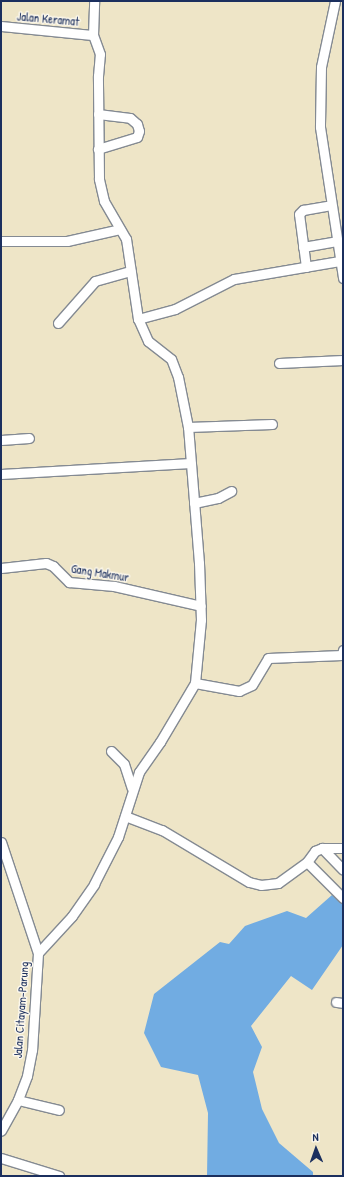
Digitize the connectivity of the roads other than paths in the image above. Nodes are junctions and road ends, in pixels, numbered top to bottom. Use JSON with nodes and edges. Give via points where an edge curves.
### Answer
{"nodes":[{"id":1,"x":94,"y":1,"type":"edge"},
{"id":2,"x":335,"y":1,"type":"edge"},
{"id":3,"x":1,"y":26,"type":"edge"},
{"id":4,"x":93,"y":35,"type":"junction"},
{"id":5,"x":98,"y":114,"type":"junction"},
{"id":6,"x":98,"y":149,"type":"junction"},
{"id":7,"x":330,"y":205,"type":"junction"},
{"id":8,"x":120,"y":229,"type":"junction"},
{"id":9,"x":1,"y":241,"type":"edge"},
{"id":10,"x":336,"y":241,"type":"junction"},
{"id":11,"x":303,"y":248,"type":"junction"},
{"id":12,"x":339,"y":261,"type":"junction"},
{"id":13,"x":306,"y":267,"type":"junction"},
{"id":14,"x":131,"y":271,"type":"junction"},
{"id":15,"x":343,"y":278,"type":"edge"},
{"id":16,"x":138,"y":319,"type":"junction"},
{"id":17,"x":58,"y":323,"type":"dead end"},
{"id":18,"x":343,"y":360,"type":"edge"},
{"id":19,"x":279,"y":363,"type":"dead end"},
{"id":20,"x":272,"y":424,"type":"dead end"},
{"id":21,"x":188,"y":427,"type":"junction"},
{"id":22,"x":29,"y":438,"type":"dead end"},
{"id":23,"x":1,"y":440,"type":"edge"},
{"id":24,"x":191,"y":463,"type":"junction"},
{"id":25,"x":1,"y":474,"type":"edge"},
{"id":26,"x":231,"y":491,"type":"dead end"},
{"id":27,"x":194,"y":503,"type":"junction"},
{"id":28,"x":1,"y":568,"type":"edge"},
{"id":29,"x":201,"y":606,"type":"junction"},
{"id":30,"x":343,"y":650,"type":"edge"},
{"id":31,"x":195,"y":683,"type":"junction"},
{"id":32,"x":111,"y":750,"type":"dead end"},
{"id":33,"x":132,"y":788,"type":"junction"},
{"id":34,"x":126,"y":816,"type":"junction"},
{"id":35,"x":1,"y":842,"type":"edge"},
{"id":36,"x":322,"y":848,"type":"junction"},
{"id":37,"x":343,"y":848,"type":"edge"},
{"id":38,"x":307,"y":862,"type":"junction"},
{"id":39,"x":343,"y":870,"type":"edge"},
{"id":40,"x":343,"y":898,"type":"edge"},
{"id":41,"x":38,"y":953,"type":"junction"},
{"id":42,"x":18,"y":1100,"type":"junction"},
{"id":43,"x":59,"y":1110,"type":"dead end"},
{"id":44,"x":1,"y":1131,"type":"edge"},
{"id":45,"x":1,"y":1158,"type":"edge"},
{"id":46,"x":59,"y":1176,"type":"edge"}],
"edges":[{"from":1,"to":4,"type":"street"},
{"from":2,"to":7,"type":"street","via":[[321,67],[320,127]]},
{"from":3,"to":4,"type":"street","name":"Jalan Keramat"},
{"from":4,"to":5,"type":"street","via":[[100,54]]},
{"from":5,"to":6,"type":"street"},
{"from":5,"to":6,"type":"street","via":[[130,118],[137,124],[139,131],[137,137]]},
{"from":6,"to":8,"type":"street","via":[[101,193]]},
{"from":7,"to":10,"type":"street"},
{"from":7,"to":11,"type":"street","via":[[300,212]]},
{"from":8,"to":9,"type":"street","via":[[67,241]]},
{"from":8,"to":14,"type":"street","via":[[126,239]]},
{"from":10,"to":11,"type":"street"},
{"from":10,"to":12,"type":"street"},
{"from":11,"to":13,"type":"street"},
{"from":12,"to":13,"type":"street"},
{"from":12,"to":15,"type":"street"},
{"from":13,"to":16,"type":"street","via":[[234,279],[175,309]]},
{"from":14,"to":16,"type":"street"},
{"from":14,"to":17,"type":"street","via":[[95,281]]},
{"from":16,"to":21,"type":"street","via":[[148,341],[174,364]]},
{"from":18,"to":19,"type":"street"},
{"from":20,"to":21,"type":"street"},
{"from":21,"to":24,"type":"street"},
{"from":22,"to":23,"type":"street"},
{"from":24,"to":25,"type":"street"},
{"from":24,"to":27,"type":"street"},
{"from":26,"to":27,"type":"street","via":[[218,498]]},
{"from":27,"to":29,"type":"street"},
{"from":28,"to":29,"type":"street","name":"Gang Makmur","via":[[46,563],[68,582],[127,589]]},
{"from":29,"to":31,"type":"street"},
{"from":30,"to":31,"type":"street","via":[[342,655],[268,658],[252,685],[239,691]]},
{"from":31,"to":33,"type":"street","via":[[139,772]]},
{"from":32,"to":33,"type":"street","via":[[124,764]]},
{"from":33,"to":34,"type":"street"},
{"from":34,"to":38,"type":"street","via":[[162,830],[249,882],[260,885],[278,883]]},
{"from":34,"to":41,"type":"street","via":[[94,884],[72,916]]},
{"from":35,"to":41,"type":"street","name":"Jalan Citayam-Parung"},
{"from":36,"to":37,"type":"street"},
{"from":36,"to":38,"type":"street","via":[[315,851]]},
{"from":36,"to":39,"type":"street"},
{"from":38,"to":40,"type":"street"},
{"from":41,"to":42,"type":"street","name":"Jalan Citayam-Parung","via":[[32,1050],[27,1076]]},
{"from":42,"to":43,"type":"street"},
{"from":42,"to":44,"type":"street","name":"Jalan Citayam-Parung"},
{"from":45,"to":46,"type":"street"}]}
